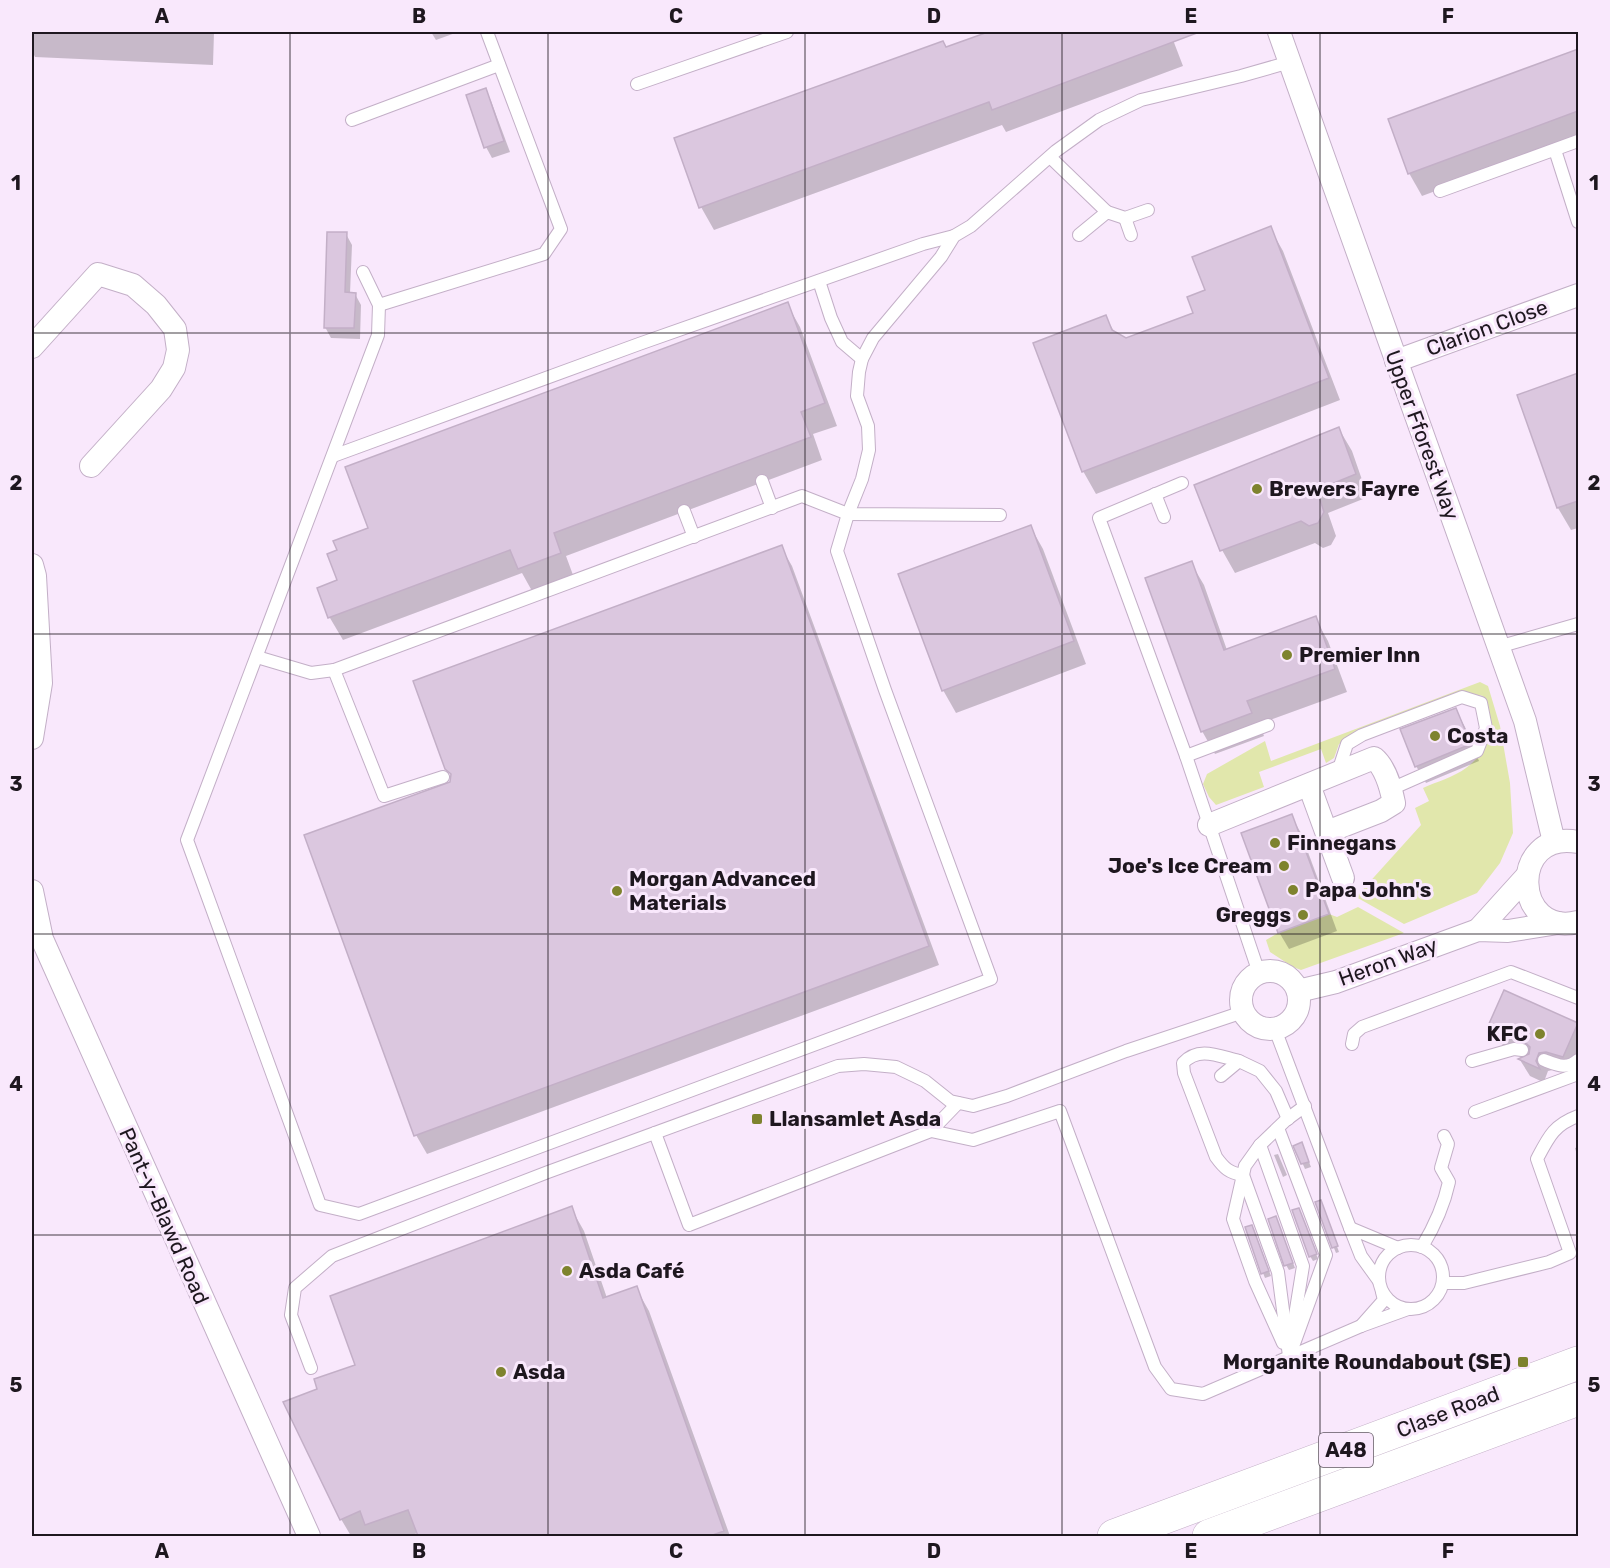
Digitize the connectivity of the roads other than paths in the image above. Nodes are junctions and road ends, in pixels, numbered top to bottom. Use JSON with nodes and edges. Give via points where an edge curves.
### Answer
{"nodes":[{"id":1,"x":487,"y":32,"type":"edge"},
{"id":2,"x":788,"y":32,"type":"edge"},
{"id":3,"x":1280,"y":32,"type":"edge"},
{"id":4,"x":1290,"y":62,"type":"junction"},
{"id":5,"x":499,"y":65,"type":"junction"},
{"id":6,"x":638,"y":84,"type":"dead end"},
{"id":7,"x":352,"y":120,"type":"dead end"},
{"id":8,"x":1578,"y":141,"type":"edge"},
{"id":9,"x":1555,"y":150,"type":"junction"},
{"id":10,"x":1050,"y":157,"type":"junction"},
{"id":11,"x":1440,"y":191,"type":"dead end"},
{"id":12,"x":1148,"y":210,"type":"dead end"},
{"id":13,"x":1107,"y":212,"type":"junction"},
{"id":14,"x":1125,"y":218,"type":"junction"},
{"id":15,"x":1578,"y":222,"type":"edge"},
{"id":16,"x":1079,"y":235,"type":"dead end"},
{"id":17,"x":1131,"y":235,"type":"dead end"},
{"id":18,"x":954,"y":236,"type":"junction"},
{"id":19,"x":363,"y":272,"type":"dead end"},
{"id":20,"x":819,"y":281,"type":"junction"},
{"id":21,"x":1578,"y":295,"type":"edge"},
{"id":22,"x":379,"y":305,"type":"junction"},
{"id":23,"x":32,"y":346,"type":"edge"},
{"id":24,"x":862,"y":359,"type":"junction"},
{"id":25,"x":1396,"y":361,"type":"junction"},
{"id":26,"x":333,"y":456,"type":"junction"},
{"id":27,"x":91,"y":466,"type":"dead end"},
{"id":28,"x":762,"y":481,"type":"dead end"},
{"id":29,"x":1182,"y":483,"type":"dead end"},
{"id":30,"x":1155,"y":494,"type":"junction"},
{"id":31,"x":772,"y":508,"type":"junction"},
{"id":32,"x":684,"y":511,"type":"dead end"},
{"id":33,"x":848,"y":514,"type":"junction"},
{"id":34,"x":1000,"y":515,"type":"dead end"},
{"id":35,"x":1164,"y":517,"type":"dead end"},
{"id":36,"x":694,"y":537,"type":"junction"},
{"id":37,"x":32,"y":565,"type":"edge"},
{"id":38,"x":1578,"y":624,"type":"edge"},
{"id":39,"x":1498,"y":647,"type":"junction"},
{"id":40,"x":257,"y":657,"type":"junction"},
{"id":41,"x":334,"y":670,"type":"junction"},
{"id":42,"x":1268,"y":725,"type":"dead end"},
{"id":43,"x":32,"y":738,"type":"edge"},
{"id":44,"x":1186,"y":756,"type":"junction"},
{"id":45,"x":1338,"y":772,"type":"junction"},
{"id":46,"x":443,"y":777,"type":"dead end"},
{"id":47,"x":1309,"y":784,"type":"junction"},
{"id":48,"x":1391,"y":789,"type":"junction"},
{"id":49,"x":1209,"y":825,"type":"junction"},
{"id":50,"x":1327,"y":832,"type":"junction"},
{"id":51,"x":1554,"y":842,"type":"junction"},
{"id":52,"x":1578,"y":842,"type":"edge"},
{"id":53,"x":1526,"y":877,"type":"junction"},
{"id":54,"x":1343,"y":878,"type":"dead end"},
{"id":55,"x":32,"y":891,"type":"edge"},
{"id":56,"x":1568,"y":922,"type":"edge"},
{"id":57,"x":1478,"y":930,"type":"junction"},
{"id":58,"x":1259,"y":973,"type":"junction"},
{"id":59,"x":1298,"y":991,"type":"junction"},
{"id":60,"x":1578,"y":998,"type":"edge"},
{"id":61,"x":1243,"y":1012,"type":"junction"},
{"id":62,"x":1275,"y":1029,"type":"junction"},
{"id":63,"x":1352,"y":1044,"type":"dead end"},
{"id":64,"x":1522,"y":1050,"type":"dead end"},
{"id":65,"x":1544,"y":1060,"type":"dead end"},
{"id":66,"x":1578,"y":1060,"type":"edge"},
{"id":67,"x":1239,"y":1061,"type":"junction"},
{"id":68,"x":1472,"y":1062,"type":"dead end"},
{"id":69,"x":1578,"y":1074,"type":"edge"},
{"id":70,"x":1221,"y":1076,"type":"dead end"},
{"id":71,"x":958,"y":1103,"type":"junction"},
{"id":72,"x":1305,"y":1106,"type":"junction"},
{"id":73,"x":1475,"y":1112,"type":"dead end"},
{"id":74,"x":1578,"y":1116,"type":"edge"},
{"id":75,"x":1288,"y":1119,"type":"junction"},
{"id":76,"x":1278,"y":1128,"type":"junction"},
{"id":77,"x":931,"y":1131,"type":"junction"},
{"id":78,"x":654,"y":1133,"type":"junction"},
{"id":79,"x":1444,"y":1136,"type":"dead end"},
{"id":80,"x":1260,"y":1140,"type":"junction"},
{"id":81,"x":1243,"y":1174,"type":"junction"},
{"id":82,"x":1350,"y":1228,"type":"junction"},
{"id":83,"x":1422,"y":1247,"type":"junction"},
{"id":84,"x":1398,"y":1248,"type":"junction"},
{"id":85,"x":1574,"y":1256,"type":"edge"},
{"id":86,"x":1443,"y":1283,"type":"junction"},
{"id":87,"x":1381,"y":1287,"type":"junction"},
{"id":88,"x":1408,"y":1309,"type":"junction"},
{"id":89,"x":1361,"y":1326,"type":"junction"},
{"id":90,"x":1289,"y":1356,"type":"junction"},
{"id":91,"x":1578,"y":1363,"type":"edge"},
{"id":92,"x":311,"y":1368,"type":"dead end"},
{"id":93,"x":1578,"y":1399,"type":"edge"},
{"id":94,"x":309,"y":1536,"type":"edge"},
{"id":95,"x":1114,"y":1536,"type":"edge"},
{"id":96,"x":1209,"y":1536,"type":"edge"}],
"edges":[{"from":1,"to":5,"type":"lane"},
{"from":2,"to":6,"type":"lane"},
{"from":3,"to":4,"type":"street","name":"Upper Fforest Way"},
{"from":4,"to":10,"type":"lane","via":[[1141,100],[1098,120]]},
{"from":4,"to":25,"type":"street","name":"Upper Fforest Way"},
{"from":5,"to":7,"type":"lane"},
{"from":5,"to":22,"type":"lane","via":[[561,229],[544,254]]},
{"from":8,"to":9,"type":"lane"},
{"from":9,"to":11,"type":"lane"},
{"from":9,"to":15,"type":"lane"},
{"from":10,"to":13,"type":"lane"},
{"from":10,"to":18,"type":"lane","via":[[971,226]]},
{"from":12,"to":14,"type":"lane"},
{"from":13,"to":14,"type":"lane"},
{"from":13,"to":16,"type":"lane"},
{"from":14,"to":17,"type":"lane"},
{"from":18,"to":20,"type":"lane"},
{"from":18,"to":24,"type":"lane","via":[[873,338]]},
{"from":19,"to":22,"type":"lane"},
{"from":20,"to":24,"type":"lane","via":[[842,342]]},
{"from":20,"to":26,"type":"lane"},
{"from":21,"to":25,"type":"street","name":"Clarion Close"},
{"from":22,"to":26,"type":"lane","via":[[378,336]]},
{"from":23,"to":27,"type":"street","via":[[98,274],[133,285],[175,328],[178,350],[174,368],[161,389]]},
{"from":24,"to":33,"type":"lane","via":[[857,396],[868,426],[869,450]]},
{"from":25,"to":39,"type":"street","name":"Upper Fforest Way"},
{"from":26,"to":40,"type":"lane"},
{"from":28,"to":31,"type":"lane"},
{"from":29,"to":30,"type":"lane"},
{"from":30,"to":35,"type":"lane"},
{"from":30,"to":44,"type":"lane","via":[[1099,518]]},
{"from":31,"to":33,"type":"lane","via":[[802,496]]},
{"from":31,"to":36,"type":"lane"},
{"from":32,"to":36,"type":"lane"},
{"from":33,"to":34,"type":"lane"},
{"from":33,"to":40,"type":"lane","via":[[837,551],[991,979],[359,1214],[320,1205],[187,840]]},
{"from":36,"to":41,"type":"lane"},
{"from":37,"to":43,"type":"street","via":[[41,683]]},
{"from":38,"to":39,"type":"lane"},
{"from":39,"to":51,"type":"street","name":"Upper Fforest Way","via":[[1526,721]]},
{"from":40,"to":41,"type":"lane","via":[[311,673]]},
{"from":41,"to":46,"type":"lane","via":[[384,796]]},
{"from":42,"to":44,"type":"lane"},
{"from":44,"to":49,"type":"lane"},
{"from":45,"to":47,"type":"street"},
{"from":45,"to":48,"type":"street","via":[[1374,758]]},
{"from":45,"to":48,"type":"lane","via":[[1347,744],[1362,735],[1462,697],[1481,704],[1486,728],[1477,751]]},
{"from":47,"to":49,"type":"street"},
{"from":47,"to":50,"type":"street"},
{"from":48,"to":50,"type":"street","via":[[1394,803]]},
{"from":49,"to":58,"type":"lane"},
{"from":50,"to":54,"type":"street"},
{"from":51,"to":52,"type":"street"},
{"from":51,"to":53,"type":"street","name":"Heron Way","via":[[1535,856]]},
{"from":53,"to":56,"type":"street","via":[[1527,890],[1538,911],[1547,918]]},
{"from":53,"to":57,"type":"street","name":"Heron Way"},
{"from":55,"to":94,"type":"street","name":"Pant-y-Blawd Road","via":[[42,939]]},
{"from":56,"to":57,"type":"street","name":"Heron Way","via":[[1508,931]]},
{"from":57,"to":59,"type":"street","name":"Heron Way","via":[[1336,982]]},
{"from":58,"to":59,"type":"street","via":[[1278,972]]},
{"from":58,"to":61,"type":"street","via":[[1245,985]]},
{"from":59,"to":62,"type":"street","via":[[1297,1011],[1292,1019]]},
{"from":60,"to":63,"type":"lane","via":[[1511,972],[1362,1027],[1354,1034]]},
{"from":61,"to":62,"type":"street","via":[[1256,1026]]},
{"from":61,"to":71,"type":"lane","via":[[1007,1096],[974,1106]]},
{"from":62,"to":72,"type":"lane"},
{"from":64,"to":68,"type":"lane"},
{"from":65,"to":66,"type":"lane","via":[[1561,1067]]},
{"from":67,"to":70,"type":"lane"},
{"from":67,"to":75,"type":"lane","via":[[1260,1071],[1276,1091]]},
{"from":67,"to":81,"type":"lane","via":[[1201,1053],[1190,1055],[1183,1063],[1216,1156],[1230,1173]]},
{"from":69,"to":73,"type":"lane"},
{"from":71,"to":77,"type":"lane"},
{"from":71,"to":78,"type":"lane","via":[[896,1067],[838,1066]]},
{"from":72,"to":75,"type":"lane"},
{"from":72,"to":82,"type":"lane"},
{"from":74,"to":85,"type":"lane","via":[[1562,1122],[1537,1159]]},
{"from":75,"to":76,"type":"lane"},
{"from":76,"to":80,"type":"lane"},
{"from":76,"to":90,"type":"lane","via":[[1326,1255]]},
{"from":77,"to":78,"type":"lane","via":[[689,1225]]},
{"from":77,"to":90,"type":"lane","via":[[974,1140],[1060,1110],[1155,1367],[1172,1389],[1203,1394]]},
{"from":78,"to":92,"type":"lane","via":[[332,1256],[295,1288],[291,1315]]},
{"from":79,"to":83,"type":"lane","via":[[1448,1144],[1441,1168],[1449,1182],[1433,1229]]},
{"from":80,"to":81,"type":"lane"},
{"from":80,"to":90,"type":"lane","via":[[1303,1266]]},
{"from":81,"to":90,"type":"lane","via":[[1278,1272]]},
{"from":81,"to":90,"type":"lane","via":[[1233,1219],[1255,1281]]},
{"from":82,"to":84,"type":"lane"},
{"from":82,"to":87,"type":"lane","via":[[1361,1256]]},
{"from":83,"to":84,"type":"lane"},
{"from":83,"to":86,"type":"lane","via":[[1441,1265]]},
{"from":84,"to":87,"type":"lane","via":[[1383,1262]]},
{"from":85,"to":86,"type":"lane","via":[[1464,1283]]},
{"from":86,"to":88,"type":"lane","via":[[1426,1306]]},
{"from":87,"to":88,"type":"lane","via":[[1389,1300]]},
{"from":87,"to":89,"type":"lane","via":[[1384,1300]]},
{"from":88,"to":89,"type":"lane"},
{"from":89,"to":90,"type":"lane"},
{"from":91,"to":95,"type":"main road","name":"Clase Road","number":"A48"},
{"from":93,"to":96,"type":"main road","name":"Clase Road","number":"A48"}]}
